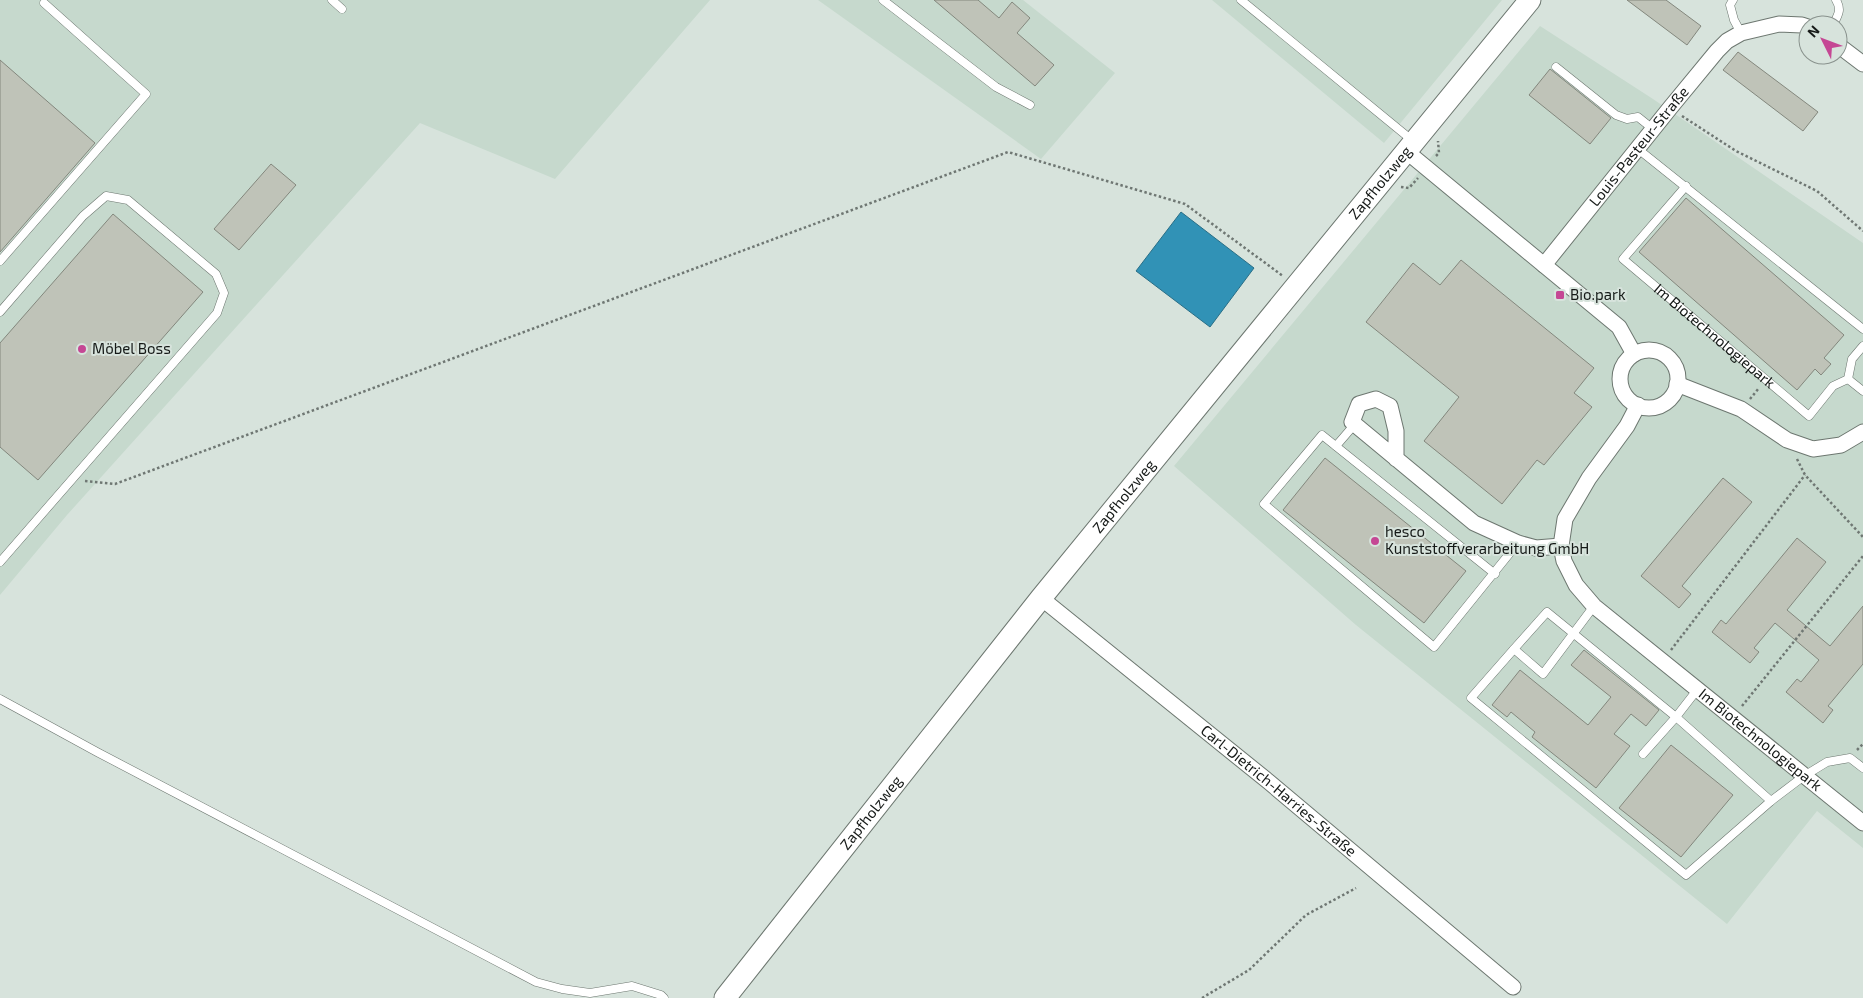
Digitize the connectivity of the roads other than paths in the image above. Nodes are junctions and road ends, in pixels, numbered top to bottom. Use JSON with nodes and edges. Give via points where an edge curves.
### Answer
{"nodes":[{"id":1,"x":332,"y":0,"type":"edge"},
{"id":2,"x":883,"y":0,"type":"edge"},
{"id":3,"x":1241,"y":0,"type":"edge"},
{"id":4,"x":1530,"y":0,"type":"edge"},
{"id":5,"x":1836,"y":0,"type":"edge"},
{"id":6,"x":1729,"y":2,"type":"edge"},
{"id":7,"x":44,"y":3,"type":"dead end"},
{"id":8,"x":342,"y":9,"type":"dead end"},
{"id":9,"x":1838,"y":15,"type":"edge"},
{"id":10,"x":1798,"y":25,"type":"edge"},
{"id":11,"x":1741,"y":33,"type":"junction"},
{"id":12,"x":1848,"y":53,"type":"edge"},
{"id":13,"x":1863,"y":64,"type":"edge"},
{"id":14,"x":1556,"y":67,"type":"dead end"},
{"id":15,"x":1030,"y":105,"type":"dead end"},
{"id":16,"x":1653,"y":129,"type":"junction"},
{"id":17,"x":1410,"y":147,"type":"junction"},
{"id":18,"x":1638,"y":149,"type":"junction"},
{"id":19,"x":1686,"y":186,"type":"junction"},
{"id":20,"x":0,"y":262,"type":"edge"},
{"id":21,"x":1544,"y":265,"type":"junction"},
{"id":22,"x":0,"y":312,"type":"edge"},
{"id":23,"x":1863,"y":329,"type":"edge"},
{"id":24,"x":1863,"y":346,"type":"edge"},
{"id":25,"x":1634,"y":354,"type":"junction"},
{"id":26,"x":1848,"y":379,"type":"junction"},
{"id":27,"x":1677,"y":384,"type":"junction"},
{"id":28,"x":1863,"y":391,"type":"edge"},
{"id":29,"x":1638,"y":405,"type":"junction"},
{"id":30,"x":1354,"y":423,"type":"junction"},
{"id":31,"x":1863,"y":432,"type":"edge"},
{"id":32,"x":1336,"y":446,"type":"junction"},
{"id":33,"x":1396,"y":459,"type":"junction"},
{"id":34,"x":1518,"y":543,"type":"junction"},
{"id":35,"x":1561,"y":546,"type":"junction"},
{"id":36,"x":0,"y":562,"type":"edge"},
{"id":37,"x":1495,"y":574,"type":"junction"},
{"id":38,"x":1041,"y":598,"type":"junction"},
{"id":39,"x":1594,"y":606,"type":"junction"},
{"id":40,"x":1574,"y":634,"type":"junction"},
{"id":41,"x":1514,"y":649,"type":"junction"},
{"id":42,"x":1697,"y":690,"type":"junction"},
{"id":43,"x":0,"y":698,"type":"edge"},
{"id":44,"x":1676,"y":717,"type":"junction"},
{"id":45,"x":1643,"y":754,"type":"dead end"},
{"id":46,"x":1863,"y":768,"type":"edge"},
{"id":47,"x":1804,"y":776,"type":"junction"},
{"id":48,"x":1771,"y":801,"type":"junction"},
{"id":49,"x":1863,"y":823,"type":"edge"},
{"id":50,"x":1513,"y":986,"type":"dead end"},
{"id":51,"x":591,"y":995,"type":"edge"},
{"id":52,"x":664,"y":998,"type":"edge"},
{"id":53,"x":725,"y":998,"type":"edge"}],
"edges":[{"from":1,"to":8,"type":"lane"},
{"from":2,"to":15,"type":"lane","via":[[996,87]]},
{"from":3,"to":17,"type":"lane"},
{"from":4,"to":17,"type":"street","name":"Zapfholzweg"},
{"from":5,"to":9,"type":"lane"},
{"from":6,"to":11,"type":"lane"},
{"from":7,"to":20,"type":"lane","via":[[146,94]]},
{"from":10,"to":11,"type":"street","name":"Louis-Pasteur-Straße","via":[[1779,24]]},
{"from":11,"to":16,"type":"street","name":"Louis-Pasteur-Straße","via":[[1717,51]]},
{"from":12,"to":13,"type":"street"},
{"from":14,"to":16,"type":"lane","via":[[1616,115],[1627,119],[1638,117]]},
{"from":16,"to":18,"type":"street","name":"Louis-Pasteur-Straße"},
{"from":17,"to":21,"type":"street"},
{"from":17,"to":38,"type":"street","name":"Zapfholzweg"},
{"from":18,"to":19,"type":"lane"},
{"from":18,"to":21,"type":"street","name":"Louis-Pasteur-Straße"},
{"from":19,"to":23,"type":"lane"},
{"from":19,"to":26,"type":"lane","name":"Im Biotechnologiepark","via":[[1624,260],[1809,416],[1833,386]]},
{"from":21,"to":25,"type":"street","via":[[1619,327]]},
{"from":22,"to":36,"type":"lane","via":[[83,216],[106,196],[128,200],[216,274],[224,293],[217,313]]},
{"from":24,"to":26,"type":"lane","via":[[1852,359]]},
{"from":25,"to":27,"type":"street","via":[[1643,350],[1661,352],[1675,366]]},
{"from":25,"to":29,"type":"street","via":[[1622,367],[1620,385],[1630,401]]},
{"from":26,"to":28,"type":"lane"},
{"from":27,"to":29,"type":"street","via":[[1669,399],[1662,404],[1654,407]]},
{"from":27,"to":31,"type":"street","via":[[1741,410],[1787,440],[1813,448],[1841,445]]},
{"from":29,"to":35,"type":"street","name":"Im Biotechnologiepark","via":[[1565,519]]},
{"from":30,"to":32,"type":"lane"},
{"from":30,"to":33,"type":"street"},
{"from":30,"to":33,"type":"street","via":[[1359,404],[1376,399],[1390,406],[1396,431]]},
{"from":32,"to":37,"type":"lane"},
{"from":32,"to":37,"type":"lane","via":[[1322,435],[1264,504],[1434,647]]},
{"from":33,"to":34,"type":"street","via":[[1474,523]]},
{"from":34,"to":35,"type":"street","via":[[1536,548]]},
{"from":34,"to":37,"type":"lane"},
{"from":35,"to":39,"type":"street","name":"Im Biotechnologiepark","via":[[1564,561],[1576,585]]},
{"from":38,"to":50,"type":"street","name":"Carl-Dietrich-Harries-Straße","via":[[1277,788]]},
{"from":38,"to":53,"type":"street","name":"Zapfholzweg"},
{"from":39,"to":40,"type":"lane"},
{"from":39,"to":42,"type":"street","name":"Im Biotechnologiepark"},
{"from":40,"to":41,"type":"lane","via":[[1547,612]]},
{"from":40,"to":41,"type":"lane","via":[[1543,674]]},
{"from":40,"to":44,"type":"lane"},
{"from":41,"to":48,"type":"lane","via":[[1472,698],[1686,875]]},
{"from":42,"to":44,"type":"lane"},
{"from":42,"to":47,"type":"street","name":"Im Biotechnologiepark"},
{"from":43,"to":51,"type":"lane","via":[[536,982]]},
{"from":44,"to":45,"type":"lane"},
{"from":44,"to":48,"type":"lane"},
{"from":46,"to":47,"type":"lane","via":[[1850,758],[1827,762]]},
{"from":47,"to":48,"type":"lane"},
{"from":47,"to":49,"type":"street","name":"Im Biotechnologiepark"},
{"from":51,"to":52,"type":"lane","via":[[632,986]]}]}
